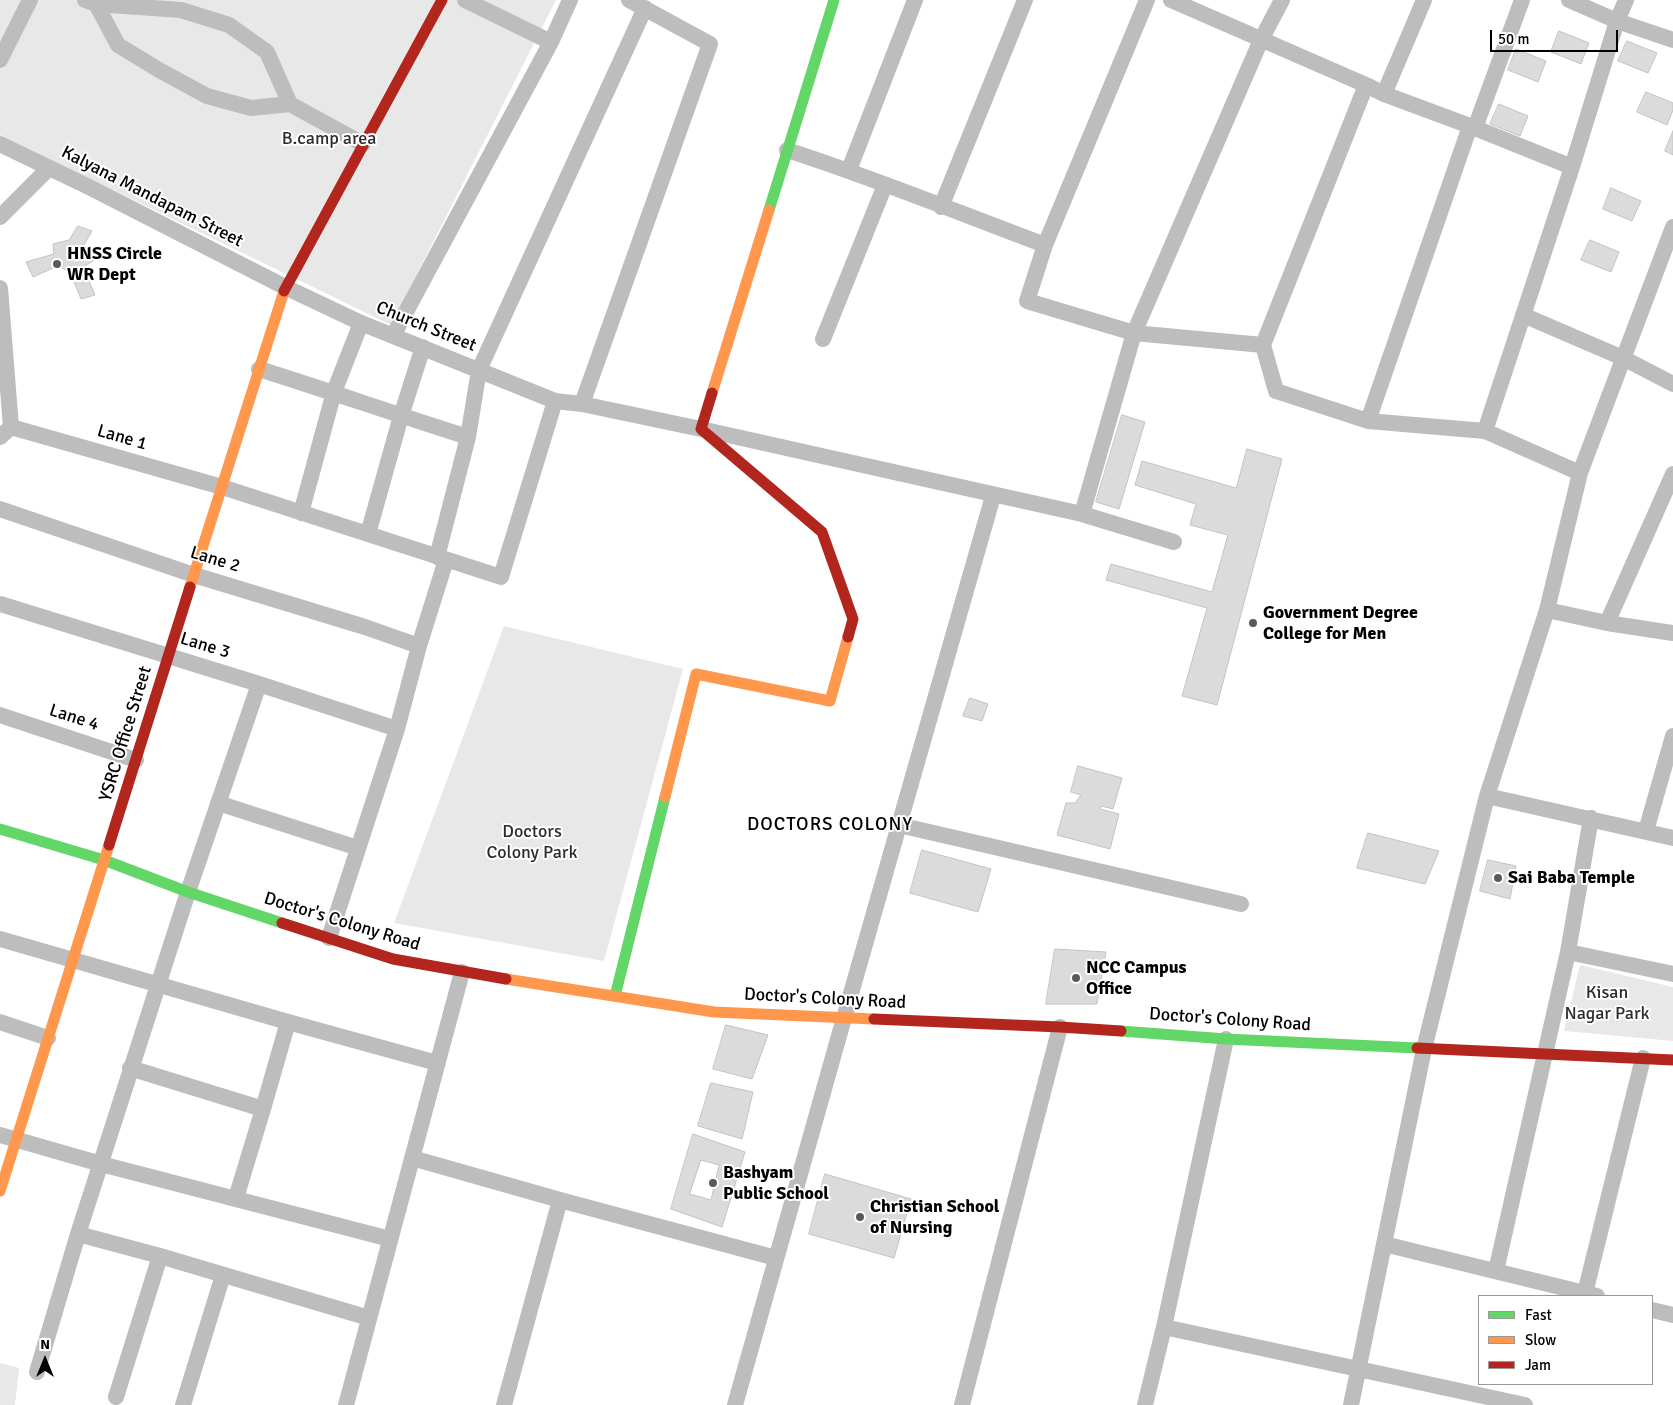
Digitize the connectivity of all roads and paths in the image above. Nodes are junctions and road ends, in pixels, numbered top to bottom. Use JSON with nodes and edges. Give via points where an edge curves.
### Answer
{"nodes":[{"id":1,"x":30,"y":0,"type":"edge"},
{"id":2,"x":442,"y":0,"type":"edge"},
{"id":3,"x":465,"y":0,"type":"edge"},
{"id":4,"x":570,"y":0,"type":"edge"},
{"id":5,"x":629,"y":0,"type":"edge"},
{"id":6,"x":834,"y":0,"type":"edge"},
{"id":7,"x":915,"y":0,"type":"edge"},
{"id":8,"x":1025,"y":0,"type":"edge"},
{"id":9,"x":1147,"y":0,"type":"edge"},
{"id":10,"x":1171,"y":0,"type":"edge"},
{"id":11,"x":1282,"y":0,"type":"edge"},
{"id":12,"x":1424,"y":0,"type":"edge"},
{"id":13,"x":1522,"y":0,"type":"edge"},
{"id":14,"x":1569,"y":0,"type":"edge"},
{"id":15,"x":1626,"y":0,"type":"edge"},
{"id":16,"x":90,"y":2,"type":"edge"},
{"id":17,"x":645,"y":8,"type":"junction"},
{"id":18,"x":1617,"y":21,"type":"junction"},
{"id":19,"x":1261,"y":40,"type":"junction"},
{"id":20,"x":1673,"y":40,"type":"edge"},
{"id":21,"x":551,"y":42,"type":"junction"},
{"id":22,"x":0,"y":60,"type":"edge"},
{"id":23,"x":1366,"y":85,"type":"junction"},
{"id":24,"x":1384,"y":94,"type":"junction"},
{"id":25,"x":290,"y":104,"type":"junction"},
{"id":26,"x":1473,"y":127,"type":"junction"},
{"id":27,"x":0,"y":144,"type":"edge"},
{"id":28,"x":363,"y":144,"type":"junction"},
{"id":29,"x":786,"y":150,"type":"junction"},
{"id":30,"x":1572,"y":167,"type":"junction"},
{"id":31,"x":49,"y":168,"type":"junction"},
{"id":32,"x":849,"y":170,"type":"junction"},
{"id":33,"x":885,"y":185,"type":"junction"},
{"id":34,"x":941,"y":207,"type":"junction"},
{"id":35,"x":0,"y":217,"type":"edge"},
{"id":36,"x":1673,"y":227,"type":"edge"},
{"id":37,"x":1045,"y":245,"type":"junction"},
{"id":38,"x":285,"y":287,"type":"junction"},
{"id":39,"x":0,"y":288,"type":"edge"},
{"id":40,"x":1523,"y":315,"type":"junction"},
{"id":41,"x":361,"y":323,"type":"junction"},
{"id":42,"x":1134,"y":333,"type":"junction"},
{"id":43,"x":394,"y":336,"type":"junction"},
{"id":44,"x":823,"y":339,"type":"dead end"},
{"id":45,"x":1263,"y":345,"type":"junction"},
{"id":46,"x":423,"y":347,"type":"junction"},
{"id":47,"x":1623,"y":358,"type":"junction"},
{"id":48,"x":259,"y":368,"type":"junction"},
{"id":49,"x":480,"y":370,"type":"junction"},
{"id":50,"x":1673,"y":384,"type":"edge"},
{"id":51,"x":334,"y":392,"type":"junction"},
{"id":52,"x":555,"y":401,"type":"junction"},
{"id":53,"x":582,"y":404,"type":"junction"},
{"id":54,"x":401,"y":416,"type":"junction"},
{"id":55,"x":1368,"y":421,"type":"junction"},
{"id":56,"x":701,"y":429,"type":"junction"},
{"id":57,"x":1484,"y":431,"type":"junction"},
{"id":58,"x":6,"y":432,"type":"edge"},
{"id":59,"x":468,"y":437,"type":"junction"},
{"id":60,"x":1580,"y":473,"type":"junction"},
{"id":61,"x":1673,"y":474,"type":"edge"},
{"id":62,"x":222,"y":487,"type":"junction"},
{"id":63,"x":993,"y":496,"type":"junction"},
{"id":64,"x":0,"y":510,"type":"edge"},
{"id":65,"x":301,"y":513,"type":"junction"},
{"id":66,"x":1082,"y":514,"type":"junction"},
{"id":67,"x":368,"y":534,"type":"junction"},
{"id":68,"x":1174,"y":542,"type":"dead end"},
{"id":69,"x":442,"y":558,"type":"junction"},
{"id":70,"x":194,"y":575,"type":"junction"},
{"id":71,"x":0,"y":604,"type":"edge"},
{"id":72,"x":1547,"y":610,"type":"junction"},
{"id":73,"x":1607,"y":623,"type":"junction"},
{"id":74,"x":1673,"y":633,"type":"edge"},
{"id":75,"x":419,"y":646,"type":"junction"},
{"id":76,"x":168,"y":656,"type":"junction"},
{"id":77,"x":259,"y":684,"type":"junction"},
{"id":78,"x":0,"y":715,"type":"edge"},
{"id":79,"x":397,"y":729,"type":"junction"},
{"id":80,"x":1673,"y":736,"type":"edge"},
{"id":81,"x":136,"y":760,"type":"junction"},
{"id":82,"x":1487,"y":796,"type":"junction"},
{"id":83,"x":218,"y":803,"type":"junction"},
{"id":84,"x":1591,"y":818,"type":"junction"},
{"id":85,"x":899,"y":825,"type":"junction"},
{"id":86,"x":0,"y":830,"type":"edge"},
{"id":87,"x":1646,"y":831,"type":"junction"},
{"id":88,"x":1673,"y":838,"type":"edge"},
{"id":89,"x":358,"y":848,"type":"junction"},
{"id":90,"x":104,"y":860,"type":"junction"},
{"id":91,"x":188,"y":892,"type":"junction"},
{"id":92,"x":1241,"y":904,"type":"dead end"},
{"id":93,"x":329,"y":938,"type":"junction"},
{"id":94,"x":0,"y":939,"type":"edge"},
{"id":95,"x":1568,"y":952,"type":"junction"},
{"id":96,"x":72,"y":960,"type":"junction"},
{"id":97,"x":462,"y":972,"type":"junction"},
{"id":98,"x":1673,"y":974,"type":"edge"},
{"id":99,"x":157,"y":984,"type":"junction"},
{"id":100,"x":615,"y":996,"type":"junction"},
{"id":101,"x":844,"y":1018,"type":"junction"},
{"id":102,"x":0,"y":1022,"type":"edge"},
{"id":103,"x":288,"y":1022,"type":"junction"},
{"id":104,"x":1060,"y":1027,"type":"junction"},
{"id":105,"x":48,"y":1038,"type":"junction"},
{"id":106,"x":1226,"y":1039,"type":"junction"},
{"id":107,"x":1424,"y":1049,"type":"junction"},
{"id":108,"x":1546,"y":1054,"type":"junction"},
{"id":109,"x":1643,"y":1058,"type":"junction"},
{"id":110,"x":1673,"y":1060,"type":"edge"},
{"id":111,"x":437,"y":1063,"type":"junction"},
{"id":112,"x":130,"y":1068,"type":"junction"},
{"id":113,"x":263,"y":1109,"type":"junction"},
{"id":114,"x":0,"y":1135,"type":"edge"},
{"id":115,"x":16,"y":1140,"type":"junction"},
{"id":116,"x":412,"y":1158,"type":"junction"},
{"id":117,"x":101,"y":1164,"type":"junction"},
{"id":118,"x":0,"y":1191,"type":"edge"},
{"id":119,"x":236,"y":1198,"type":"junction"},
{"id":120,"x":560,"y":1200,"type":"junction"},
{"id":121,"x":78,"y":1234,"type":"junction"},
{"id":122,"x":390,"y":1239,"type":"junction"},
{"id":123,"x":1384,"y":1244,"type":"junction"},
{"id":124,"x":160,"y":1256,"type":"junction"},
{"id":125,"x":776,"y":1258,"type":"junction"},
{"id":126,"x":1496,"y":1272,"type":"junction"},
{"id":127,"x":223,"y":1275,"type":"junction"},
{"id":128,"x":1591,"y":1295,"type":"edge"},
{"id":129,"x":1653,"y":1310,"type":"edge"},
{"id":130,"x":1673,"y":1315,"type":"edge"},
{"id":131,"x":369,"y":1318,"type":"junction"},
{"id":132,"x":1164,"y":1327,"type":"junction"},
{"id":133,"x":1359,"y":1368,"type":"junction"},
{"id":134,"x":37,"y":1372,"type":"dead end"},
{"id":135,"x":116,"y":1397,"type":"dead end"},
{"id":136,"x":1515,"y":1404,"type":"edge"},
{"id":137,"x":183,"y":1405,"type":"edge"},
{"id":138,"x":346,"y":1405,"type":"edge"},
{"id":139,"x":504,"y":1405,"type":"edge"},
{"id":140,"x":735,"y":1405,"type":"edge"},
{"id":141,"x":962,"y":1405,"type":"edge"},
{"id":142,"x":1145,"y":1405,"type":"edge"},
{"id":143,"x":1351,"y":1405,"type":"edge"}],
"edges":[{"from":1,"to":22,"type":"street"},
{"from":2,"to":28,"type":"street","name":"YSRC Office Street"},
{"from":3,"to":21,"type":"street"},
{"from":4,"to":21,"type":"street"},
{"from":5,"to":17,"type":"street"},
{"from":6,"to":29,"type":"street"},
{"from":7,"to":32,"type":"street"},
{"from":8,"to":34,"type":"street"},
{"from":9,"to":37,"type":"street"},
{"from":10,"to":19,"type":"street"},
{"from":11,"to":19,"type":"street"},
{"from":12,"to":24,"type":"street"},
{"from":13,"to":26,"type":"street"},
{"from":14,"to":18,"type":"street"},
{"from":15,"to":18,"type":"street"},
{"from":16,"to":25,"type":"street","via":[[118,45],[207,96],[251,108]]},
{"from":16,"to":25,"type":"street","via":[[181,10],[229,25],[267,52]]},
{"from":17,"to":49,"type":"street"},
{"from":17,"to":53,"type":"street","via":[[710,44]]},
{"from":18,"to":20,"type":"street"},
{"from":18,"to":30,"type":"street"},
{"from":19,"to":23,"type":"street"},
{"from":19,"to":42,"type":"street"},
{"from":21,"to":43,"type":"street"},
{"from":23,"to":24,"type":"street"},
{"from":23,"to":45,"type":"street"},
{"from":24,"to":26,"type":"street"},
{"from":25,"to":28,"type":"street"},
{"from":26,"to":30,"type":"street"},
{"from":26,"to":55,"type":"street"},
{"from":27,"to":31,"type":"street","name":"Kalyana Mandapam Street"},
{"from":28,"to":38,"type":"street","name":"YSRC Office Street"},
{"from":29,"to":32,"type":"street"},
{"from":29,"to":56,"type":"street"},
{"from":30,"to":40,"type":"street"},
{"from":31,"to":35,"type":"street"},
{"from":31,"to":38,"type":"street","name":"Kalyana Mandapam Street"},
{"from":32,"to":33,"type":"street"},
{"from":33,"to":34,"type":"street"},
{"from":33,"to":44,"type":"street"},
{"from":34,"to":37,"type":"street"},
{"from":36,"to":47,"type":"street"},
{"from":37,"to":42,"type":"street","via":[[1027,301]]},
{"from":38,"to":41,"type":"street","name":"Church Street"},
{"from":38,"to":48,"type":"street","name":"YSRC Office Street"},
{"from":39,"to":58,"type":"street"},
{"from":40,"to":47,"type":"street"},
{"from":40,"to":57,"type":"street"},
{"from":41,"to":43,"type":"street","name":"Church Street"},
{"from":41,"to":51,"type":"street"},
{"from":42,"to":45,"type":"street"},
{"from":42,"to":66,"type":"street"},
{"from":43,"to":46,"type":"street","name":"Church Street"},
{"from":45,"to":55,"type":"street","via":[[1276,391]]},
{"from":46,"to":49,"type":"street","name":"Church Street"},
{"from":46,"to":54,"type":"street"},
{"from":47,"to":50,"type":"street"},
{"from":47,"to":60,"type":"street"},
{"from":48,"to":51,"type":"street"},
{"from":48,"to":62,"type":"street","name":"YSRC Office Street"},
{"from":49,"to":52,"type":"street","name":"Church Street"},
{"from":49,"to":59,"type":"street"},
{"from":51,"to":54,"type":"street"},
{"from":51,"to":65,"type":"street"},
{"from":52,"to":53,"type":"street","name":"Church Street"},
{"from":52,"to":69,"type":"street","name":"Lane 1","via":[[501,577]]},
{"from":53,"to":56,"type":"street","name":"Church Street"},
{"from":54,"to":59,"type":"street"},
{"from":54,"to":67,"type":"street"},
{"from":55,"to":57,"type":"street"},
{"from":56,"to":63,"type":"street","name":"Church Street"},
{"from":56,"to":100,"type":"street","via":[[822,532],[854,619],[830,701],[696,674]]},
{"from":57,"to":60,"type":"street"},
{"from":58,"to":62,"type":"street","name":"Lane 1"},
{"from":59,"to":69,"type":"street"},
{"from":60,"to":72,"type":"street"},
{"from":61,"to":73,"type":"street"},
{"from":62,"to":65,"type":"street","name":"Lane 1"},
{"from":62,"to":70,"type":"street","name":"YSRC Office Street"},
{"from":63,"to":66,"type":"street","name":"Church Street"},
{"from":63,"to":85,"type":"street"},
{"from":64,"to":70,"type":"street","name":"Lane 2"},
{"from":65,"to":67,"type":"street","name":"Lane 1"},
{"from":66,"to":68,"type":"street","name":"Church Street"},
{"from":67,"to":69,"type":"street","name":"Lane 1"},
{"from":69,"to":75,"type":"street"},
{"from":70,"to":75,"type":"street","name":"Lane 2"},
{"from":70,"to":76,"type":"street","name":"YSRC Office Street"},
{"from":71,"to":76,"type":"street","name":"Lane 3"},
{"from":72,"to":73,"type":"street"},
{"from":72,"to":82,"type":"street"},
{"from":73,"to":74,"type":"street"},
{"from":75,"to":79,"type":"street"},
{"from":76,"to":77,"type":"street","name":"Lane 3"},
{"from":76,"to":81,"type":"street","name":"YSRC Office Street"},
{"from":77,"to":79,"type":"street","name":"Lane 3"},
{"from":77,"to":83,"type":"street"},
{"from":78,"to":81,"type":"street","name":"Lane 4"},
{"from":79,"to":89,"type":"street"},
{"from":80,"to":87,"type":"street"},
{"from":81,"to":90,"type":"street","name":"YSRC Office Street"},
{"from":82,"to":84,"type":"street"},
{"from":82,"to":107,"type":"street"},
{"from":83,"to":89,"type":"street"},
{"from":83,"to":91,"type":"street"},
{"from":84,"to":87,"type":"street"},
{"from":84,"to":95,"type":"street"},
{"from":85,"to":92,"type":"street"},
{"from":85,"to":101,"type":"street"},
{"from":86,"to":90,"type":"street","name":"Doctor's Colony Road"},
{"from":87,"to":88,"type":"street"},
{"from":89,"to":93,"type":"street"},
{"from":90,"to":91,"type":"street","name":"Doctor's Colony Road"},
{"from":90,"to":96,"type":"street","name":"YSRC Office Street"},
{"from":91,"to":93,"type":"street","name":"Doctor's Colony Road"},
{"from":91,"to":99,"type":"street"},
{"from":93,"to":97,"type":"street","name":"Doctor's Colony Road","via":[[393,959]]},
{"from":94,"to":96,"type":"street"},
{"from":95,"to":98,"type":"street"},
{"from":95,"to":108,"type":"street"},
{"from":96,"to":99,"type":"street"},
{"from":96,"to":105,"type":"street","name":"YSRC Office Street"},
{"from":97,"to":100,"type":"street","name":"Doctor's Colony Road"},
{"from":97,"to":111,"type":"street"},
{"from":99,"to":103,"type":"street"},
{"from":99,"to":112,"type":"street"},
{"from":100,"to":101,"type":"street","name":"Doctor's Colony Road","via":[[714,1012]]},
{"from":101,"to":104,"type":"street","name":"Doctor's Colony Road"},
{"from":101,"to":125,"type":"street"},
{"from":102,"to":105,"type":"street"},
{"from":103,"to":111,"type":"street"},
{"from":103,"to":113,"type":"street"},
{"from":104,"to":106,"type":"street","name":"Doctor's Colony Road"},
{"from":104,"to":141,"type":"street"},
{"from":105,"to":115,"type":"street","name":"YSRC Office Street"},
{"from":106,"to":107,"type":"street","name":"Doctor's Colony Road"},
{"from":106,"to":132,"type":"street"},
{"from":107,"to":108,"type":"street","name":"Doctor's Colony Road"},
{"from":107,"to":123,"type":"street"},
{"from":108,"to":109,"type":"street","name":"Doctor's Colony Road"},
{"from":108,"to":126,"type":"street"},
{"from":109,"to":110,"type":"street","name":"Doctor's Colony Road"},
{"from":109,"to":128,"type":"street"},
{"from":111,"to":116,"type":"street"},
{"from":112,"to":113,"type":"street"},
{"from":112,"to":117,"type":"street"},
{"from":113,"to":119,"type":"street"},
{"from":114,"to":115,"type":"street"},
{"from":115,"to":117,"type":"street"},
{"from":115,"to":118,"type":"street","name":"YSRC Office Street"},
{"from":116,"to":120,"type":"street"},
{"from":116,"to":122,"type":"street"},
{"from":117,"to":119,"type":"street"},
{"from":117,"to":121,"type":"street"},
{"from":119,"to":122,"type":"street"},
{"from":120,"to":125,"type":"street"},
{"from":120,"to":139,"type":"street"},
{"from":121,"to":124,"type":"street"},
{"from":121,"to":134,"type":"street"},
{"from":122,"to":131,"type":"street"},
{"from":123,"to":126,"type":"street"},
{"from":123,"to":133,"type":"street"},
{"from":124,"to":127,"type":"street"},
{"from":124,"to":135,"type":"street"},
{"from":125,"to":140,"type":"street"},
{"from":126,"to":128,"type":"street"},
{"from":127,"to":131,"type":"street"},
{"from":127,"to":137,"type":"street"},
{"from":129,"to":130,"type":"street"},
{"from":131,"to":138,"type":"street"},
{"from":132,"to":133,"type":"street"},
{"from":132,"to":142,"type":"street"},
{"from":133,"to":136,"type":"street"},
{"from":133,"to":143,"type":"street"}]}
